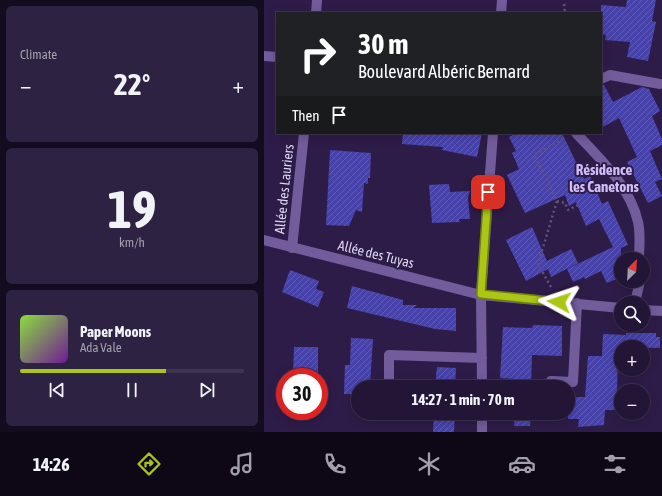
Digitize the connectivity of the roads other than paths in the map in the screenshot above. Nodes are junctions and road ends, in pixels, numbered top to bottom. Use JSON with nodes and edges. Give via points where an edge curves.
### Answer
{"nodes":[{"id":1,"x":317,"y":0,"type":"edge"},
{"id":2,"x":502,"y":0,"type":"edge"},
{"id":3,"x":316,"y":12,"type":"edge"},
{"id":4,"x":501,"y":12,"type":"edge"},
{"id":5,"x":264,"y":56,"type":"edge"},
{"id":6,"x":276,"y":58,"type":"edge"},
{"id":7,"x":602,"y":79,"type":"edge"},
{"id":8,"x":660,"y":84,"type":"dead end"},
{"id":9,"x":304,"y":134,"type":"edge"},
{"id":10,"x":492,"y":134,"type":"edge"},
{"id":11,"x":571,"y":135,"type":"edge"},
{"id":12,"x":264,"y":240,"type":"edge"},
{"id":13,"x":292,"y":248,"type":"junction"},
{"id":14,"x":639,"y":252,"type":"edge"},
{"id":15,"x":481,"y":294,"type":"junction"},
{"id":16,"x":577,"y":304,"type":"junction"},
{"id":17,"x":614,"y":307,"type":"edge"},
{"id":18,"x":650,"y":311,"type":"edge"},
{"id":19,"x":662,"y":312,"type":"edge"},
{"id":20,"x":482,"y":358,"type":"junction"},
{"id":21,"x":389,"y":379,"type":"dead end"},
{"id":22,"x":482,"y":380,"type":"edge"},
{"id":23,"x":573,"y":380,"type":"edge"},
{"id":24,"x":482,"y":420,"type":"edge"},
{"id":25,"x":482,"y":432,"type":"edge"}],
"edges":[{"from":1,"to":3,"type":"street"},
{"from":2,"to":4,"type":"street"},
{"from":5,"to":6,"type":"street"},
{"from":7,"to":8,"type":"street","via":[[610,75]]},
{"from":9,"to":13,"type":"street","name":"Allée des Lauriers"},
{"from":10,"to":15,"type":"street"},
{"from":11,"to":14,"type":"street","via":[[623,186],[634,205],[639,224]]},
{"from":12,"to":13,"type":"street","name":"Allée des Tuyas"},
{"from":13,"to":15,"type":"street","name":"Allée des Tuyas"},
{"from":15,"to":16,"type":"street","name":"Allée des Tuyas"},
{"from":15,"to":20,"type":"street"},
{"from":16,"to":17,"type":"street","name":"Allée des Tuyas"},
{"from":16,"to":23,"type":"street"},
{"from":18,"to":19,"type":"street"},
{"from":20,"to":21,"type":"street","via":[[389,355]]},
{"from":20,"to":22,"type":"street"},
{"from":24,"to":25,"type":"street"}]}
